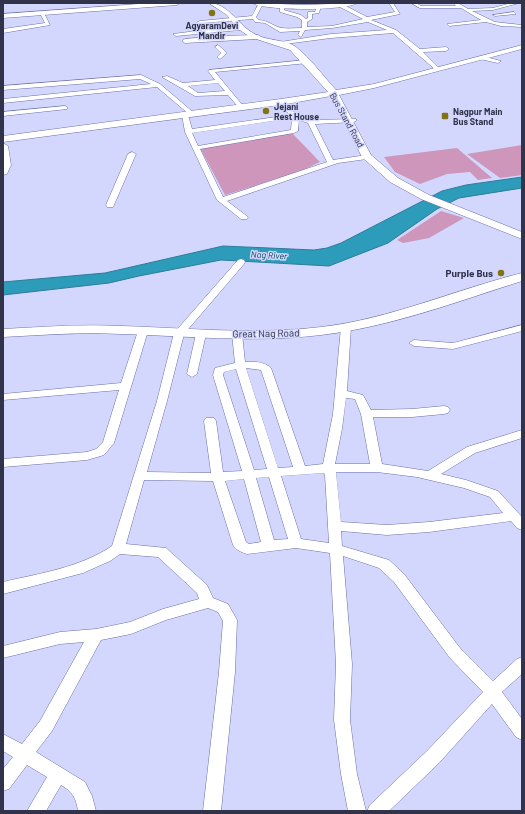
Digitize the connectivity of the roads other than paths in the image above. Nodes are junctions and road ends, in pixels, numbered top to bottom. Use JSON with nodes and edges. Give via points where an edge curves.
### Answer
{"nodes":[{"id":1,"x":162,"y":3,"type":"edge"},
{"id":2,"x":177,"y":3,"type":"edge"},
{"id":3,"x":212,"y":3,"type":"edge"},
{"id":4,"x":217,"y":3,"type":"edge"},
{"id":5,"x":258,"y":3,"type":"edge"},
{"id":6,"x":354,"y":3,"type":"edge"},
{"id":7,"x":391,"y":3,"type":"edge"},
{"id":8,"x":413,"y":3,"type":"edge"},
{"id":9,"x":455,"y":3,"type":"edge"},
{"id":10,"x":490,"y":3,"type":"edge"},
{"id":11,"x":517,"y":3,"type":"edge"},
{"id":12,"x":340,"y":5,"type":"junction"},
{"id":13,"x":282,"y":6,"type":"junction"},
{"id":14,"x":318,"y":7,"type":"junction"},
{"id":15,"x":462,"y":7,"type":"junction"},
{"id":16,"x":502,"y":7,"type":"junction"},
{"id":17,"x":493,"y":9,"type":"junction"},
{"id":18,"x":467,"y":10,"type":"junction"},
{"id":19,"x":42,"y":13,"type":"junction"},
{"id":20,"x":502,"y":14,"type":"junction"},
{"id":21,"x":3,"y":16,"type":"edge"},
{"id":22,"x":254,"y":17,"type":"junction"},
{"id":23,"x":478,"y":17,"type":"junction"},
{"id":24,"x":236,"y":19,"type":"junction"},
{"id":25,"x":304,"y":20,"type":"junction"},
{"id":26,"x":367,"y":20,"type":"junction"},
{"id":27,"x":485,"y":21,"type":"junction"},
{"id":28,"x":450,"y":25,"type":"dead end"},
{"id":29,"x":500,"y":25,"type":"junction"},
{"id":30,"x":522,"y":26,"type":"edge"},
{"id":31,"x":240,"y":28,"type":"junction"},
{"id":32,"x":302,"y":30,"type":"junction"},
{"id":33,"x":522,"y":30,"type":"edge"},
{"id":34,"x":3,"y":31,"type":"edge"},
{"id":35,"x":208,"y":31,"type":"junction"},
{"id":36,"x":394,"y":31,"type":"junction"},
{"id":37,"x":176,"y":34,"type":"dead end"},
{"id":38,"x":258,"y":37,"type":"junction"},
{"id":39,"x":218,"y":38,"type":"junction"},
{"id":40,"x":300,"y":40,"type":"junction"},
{"id":41,"x":185,"y":41,"type":"dead end"},
{"id":42,"x":279,"y":43,"type":"junction"},
{"id":43,"x":218,"y":47,"type":"dead end"},
{"id":44,"x":522,"y":47,"type":"edge"},
{"id":45,"x":446,"y":49,"type":"dead end"},
{"id":46,"x":419,"y":51,"type":"junction"},
{"id":47,"x":220,"y":57,"type":"dead end"},
{"id":48,"x":482,"y":58,"type":"dead end"},
{"id":49,"x":498,"y":61,"type":"dead end"},
{"id":50,"x":306,"y":62,"type":"junction"},
{"id":51,"x":438,"y":68,"type":"junction"},
{"id":52,"x":165,"y":77,"type":"dead end"},
{"id":53,"x":218,"y":81,"type":"junction"},
{"id":54,"x":158,"y":85,"type":"junction"},
{"id":55,"x":182,"y":85,"type":"junction"},
{"id":56,"x":3,"y":88,"type":"edge"},
{"id":57,"x":228,"y":93,"type":"junction"},
{"id":58,"x":337,"y":93,"type":"junction"},
{"id":59,"x":3,"y":100,"type":"edge"},
{"id":60,"x":282,"y":102,"type":"junction"},
{"id":61,"x":59,"y":103,"type":"dead end"},
{"id":62,"x":65,"y":108,"type":"dead end"},
{"id":63,"x":242,"y":108,"type":"junction"},
{"id":64,"x":3,"y":109,"type":"edge"},
{"id":65,"x":3,"y":114,"type":"edge"},
{"id":66,"x":189,"y":115,"type":"junction"},
{"id":67,"x":295,"y":116,"type":"junction"},
{"id":68,"x":351,"y":120,"type":"junction"},
{"id":69,"x":311,"y":122,"type":"junction"},
{"id":70,"x":246,"y":131,"type":"junction"},
{"id":71,"x":188,"y":132,"type":"junction"},
{"id":72,"x":3,"y":139,"type":"edge"},
{"id":73,"x":3,"y":146,"type":"edge"},
{"id":74,"x":196,"y":148,"type":"junction"},
{"id":75,"x":132,"y":154,"type":"dead end"},
{"id":76,"x":366,"y":157,"type":"junction"},
{"id":77,"x":331,"y":163,"type":"junction"},
{"id":78,"x":3,"y":172,"type":"edge"},
{"id":79,"x":221,"y":200,"type":"junction"},
{"id":80,"x":437,"y":200,"type":"junction"},
{"id":81,"x":110,"y":205,"type":"dead end"},
{"id":82,"x":244,"y":217,"type":"dead end"},
{"id":83,"x":522,"y":231,"type":"edge"},
{"id":84,"x":522,"y":236,"type":"edge"},
{"id":85,"x":241,"y":262,"type":"dead end"},
{"id":86,"x":522,"y":271,"type":"edge"},
{"id":87,"x":522,"y":277,"type":"edge"},
{"id":88,"x":346,"y":327,"type":"junction"},
{"id":89,"x":3,"y":328,"type":"edge"},
{"id":90,"x":522,"y":328,"type":"edge"},
{"id":91,"x":182,"y":329,"type":"junction"},
{"id":92,"x":143,"y":331,"type":"junction"},
{"id":93,"x":3,"y":334,"type":"edge"},
{"id":94,"x":201,"y":334,"type":"junction"},
{"id":95,"x":237,"y":334,"type":"junction"},
{"id":96,"x":414,"y":343,"type":"dead end"},
{"id":97,"x":240,"y":365,"type":"junction"},
{"id":98,"x":192,"y":374,"type":"dead end"},
{"id":99,"x":125,"y":386,"type":"junction"},
{"id":100,"x":341,"y":392,"type":"junction"},
{"id":101,"x":3,"y":397,"type":"edge"},
{"id":102,"x":444,"y":410,"type":"dead end"},
{"id":103,"x":367,"y":414,"type":"junction"},
{"id":104,"x":210,"y":421,"type":"dead end"},
{"id":105,"x":522,"y":434,"type":"edge"},
{"id":106,"x":3,"y":463,"type":"edge"},
{"id":107,"x":328,"y":468,"type":"junction"},
{"id":108,"x":377,"y":468,"type":"junction"},
{"id":109,"x":300,"y":470,"type":"junction"},
{"id":110,"x":274,"y":473,"type":"junction"},
{"id":111,"x":249,"y":474,"type":"junction"},
{"id":112,"x":431,"y":475,"type":"junction"},
{"id":113,"x":140,"y":476,"type":"junction"},
{"id":114,"x":218,"y":477,"type":"junction"},
{"id":115,"x":519,"y":520,"type":"edge"},
{"id":116,"x":334,"y":526,"type":"junction"},
{"id":117,"x":296,"y":543,"type":"junction"},
{"id":118,"x":269,"y":546,"type":"junction"},
{"id":119,"x":118,"y":549,"type":"junction"},
{"id":120,"x":337,"y":549,"type":"junction"},
{"id":121,"x":3,"y":588,"type":"edge"},
{"id":122,"x":208,"y":602,"type":"junction"},
{"id":123,"x":96,"y":635,"type":"junction"},
{"id":124,"x":3,"y":652,"type":"edge"},
{"id":125,"x":522,"y":664,"type":"edge"},
{"id":126,"x":493,"y":692,"type":"junction"},
{"id":127,"x":522,"y":732,"type":"edge"},
{"id":128,"x":3,"y":742,"type":"edge"},
{"id":129,"x":25,"y":754,"type":"junction"},
{"id":130,"x":58,"y":774,"type":"junction"},
{"id":131,"x":3,"y":783,"type":"edge"},
{"id":132,"x":379,"y":810,"type":"edge"},
{"id":133,"x":36,"y":811,"type":"edge"},
{"id":134,"x":87,"y":811,"type":"edge"},
{"id":135,"x":212,"y":811,"type":"edge"},
{"id":136,"x":357,"y":811,"type":"edge"}],
"edges":[{"from":1,"to":21,"type":"main road"},
{"from":2,"to":19,"type":"main road"},
{"from":3,"to":24,"type":"main road","name":"Bus Stand Road"},
{"from":4,"to":24,"type":"main road"},
{"from":5,"to":13,"type":"main road"},
{"from":5,"to":22,"type":"street"},
{"from":6,"to":12,"type":"main road"},
{"from":7,"to":26,"type":"street","via":[[398,13]]},
{"from":8,"to":15,"type":"street","via":[[420,7]]},
{"from":9,"to":15,"type":"street"},
{"from":10,"to":16,"type":"street"},
{"from":11,"to":16,"type":"street"},
{"from":12,"to":14,"type":"main road"},
{"from":12,"to":26,"type":"street"},
{"from":13,"to":14,"type":"main road"},
{"from":13,"to":25,"type":"street","via":[[282,11]]},
{"from":14,"to":25,"type":"street","via":[[317,13],[310,13],[310,19]]},
{"from":15,"to":18,"type":"street"},
{"from":16,"to":17,"type":"street"},
{"from":16,"to":20,"type":"street","via":[[516,14]]},
{"from":17,"to":18,"type":"street"},
{"from":17,"to":20,"type":"street"},
{"from":18,"to":23,"type":"street"},
{"from":19,"to":21,"type":"main road"},
{"from":19,"to":34,"type":"street","via":[[48,24]]},
{"from":20,"to":23,"type":"street"},
{"from":22,"to":24,"type":"street"},
{"from":22,"to":32,"type":"street","via":[[257,21],[266,22],[280,30]]},
{"from":23,"to":27,"type":"street"},
{"from":24,"to":31,"type":"main road","name":"Bus Stand Road"},
{"from":24,"to":35,"type":"street","via":[[198,23]]},
{"from":24,"to":42,"type":"main road","via":[[253,34]]},
{"from":25,"to":32,"type":"street","via":[[306,23]]},
{"from":26,"to":32,"type":"street"},
{"from":26,"to":36,"type":"street"},
{"from":27,"to":28,"type":"street"},
{"from":27,"to":29,"type":"street"},
{"from":29,"to":30,"type":"street"},
{"from":29,"to":33,"type":"street","via":[[508,31]]},
{"from":31,"to":35,"type":"street"},
{"from":31,"to":38,"type":"main road","name":"Bus Stand Road"},
{"from":32,"to":40,"type":"street"},
{"from":35,"to":37,"type":"street"},
{"from":35,"to":39,"type":"street"},
{"from":36,"to":40,"type":"street"},
{"from":36,"to":46,"type":"street"},
{"from":38,"to":39,"type":"street"},
{"from":38,"to":42,"type":"main road","name":"Bus Stand Road"},
{"from":39,"to":41,"type":"street"},
{"from":40,"to":42,"type":"street"},
{"from":42,"to":50,"type":"main road","name":"Bus Stand Road","via":[[293,48]]},
{"from":42,"to":58,"type":"main road","via":[[296,47],[303,52]]},
{"from":43,"to":47,"type":"street","via":[[224,53]]},
{"from":44,"to":51,"type":"main road"},
{"from":45,"to":46,"type":"street"},
{"from":46,"to":51,"type":"street"},
{"from":48,"to":49,"type":"street"},
{"from":50,"to":53,"type":"street","via":[[211,71]]},
{"from":50,"to":58,"type":"main road","name":"Bus Stand Road"},
{"from":51,"to":58,"type":"main road","via":[[374,86]]},
{"from":52,"to":55,"type":"street"},
{"from":53,"to":55,"type":"street"},
{"from":53,"to":57,"type":"street"},
{"from":54,"to":56,"type":"street","via":[[141,77]]},
{"from":54,"to":59,"type":"street"},
{"from":54,"to":66,"type":"street"},
{"from":55,"to":57,"type":"street","via":[[197,95]]},
{"from":57,"to":63,"type":"street"},
{"from":58,"to":60,"type":"main road"},
{"from":58,"to":68,"type":"main road","name":"Bus Stand Road"},
{"from":60,"to":63,"type":"main road"},
{"from":60,"to":67,"type":"street"},
{"from":61,"to":64,"type":"street"},
{"from":62,"to":65,"type":"street"},
{"from":63,"to":66,"type":"main road"},
{"from":66,"to":71,"type":"street"},
{"from":66,"to":72,"type":"main road"},
{"from":67,"to":69,"type":"street"},
{"from":67,"to":70,"type":"street"},
{"from":67,"to":70,"type":"street","via":[[295,131]]},
{"from":68,"to":69,"type":"street"},
{"from":68,"to":76,"type":"main road","name":"Bus Stand Road"},
{"from":68,"to":80,"type":"main road","via":[[371,154],[391,174]]},
{"from":69,"to":77,"type":"street"},
{"from":70,"to":71,"type":"street"},
{"from":70,"to":74,"type":"street"},
{"from":71,"to":74,"type":"street"},
{"from":73,"to":78,"type":"main road","via":[[6,165]]},
{"from":74,"to":79,"type":"street"},
{"from":75,"to":81,"type":"street"},
{"from":76,"to":77,"type":"street"},
{"from":76,"to":80,"type":"main road","name":"Bus Stand Road","via":[[394,180]]},
{"from":77,"to":79,"type":"street"},
{"from":79,"to":82,"type":"street"},
{"from":80,"to":83,"type":"main road"},
{"from":80,"to":84,"type":"main road","name":"Bus Stand Road"},
{"from":85,"to":91,"type":"street"},
{"from":86,"to":91,"type":"main road","name":"Great Nag Road","via":[[357,319],[319,326]]},
{"from":87,"to":88,"type":"main road","name":"Great Nag Road","via":[[379,320]]},
{"from":88,"to":95,"type":"main road","name":"Great Nag Road","via":[[294,334]]},
{"from":88,"to":100,"type":"street"},
{"from":89,"to":91,"type":"main road","name":"Great Nag Road","via":[[89,324]]},
{"from":90,"to":96,"type":"street","via":[[453,346]]},
{"from":91,"to":92,"type":"main road","name":"Great Nag Road"},
{"from":91,"to":94,"type":"main road","name":"Great Nag Road"},
{"from":91,"to":113,"type":"street"},
{"from":92,"to":93,"type":"main road","name":"Great Nag Road","via":[[96,329]]},
{"from":92,"to":99,"type":"street"},
{"from":94,"to":95,"type":"main road","name":"Great Nag Road"},
{"from":94,"to":98,"type":"street"},
{"from":95,"to":97,"type":"street"},
{"from":97,"to":109,"type":"street","via":[[266,368]]},
{"from":97,"to":110,"type":"street"},
{"from":97,"to":111,"type":"street","via":[[219,370],[218,374]]},
{"from":99,"to":101,"type":"street"},
{"from":99,"to":106,"type":"street","via":[[108,442],[100,452],[87,456]]},
{"from":100,"to":103,"type":"street","via":[[359,397]]},
{"from":100,"to":107,"type":"street"},
{"from":102,"to":103,"type":"street"},
{"from":103,"to":108,"type":"street"},
{"from":104,"to":114,"type":"street"},
{"from":105,"to":112,"type":"street","via":[[471,450]]},
{"from":107,"to":108,"type":"street"},
{"from":107,"to":109,"type":"street"},
{"from":107,"to":116,"type":"street","via":[[331,475]]},
{"from":108,"to":112,"type":"street"},
{"from":109,"to":110,"type":"street"},
{"from":110,"to":111,"type":"street"},
{"from":110,"to":117,"type":"street"},
{"from":111,"to":114,"type":"street"},
{"from":111,"to":118,"type":"street"},
{"from":112,"to":115,"type":"street","via":[[494,494]]},
{"from":113,"to":114,"type":"street"},
{"from":113,"to":119,"type":"street"},
{"from":114,"to":118,"type":"street","via":[[240,545],[247,549]]},
{"from":115,"to":116,"type":"street","via":[[387,530]]},
{"from":116,"to":120,"type":"street"},
{"from":117,"to":118,"type":"street"},
{"from":117,"to":120,"type":"street"},
{"from":119,"to":121,"type":"street","via":[[106,559],[83,569]]},
{"from":119,"to":122,"type":"street","via":[[161,552],[202,589]]},
{"from":120,"to":126,"type":"street","via":[[384,564],[393,570],[455,653]]},
{"from":120,"to":136,"type":"street","via":[[344,664],[342,720]]},
{"from":122,"to":123,"type":"street","via":[[163,615],[131,628]]},
{"from":122,"to":135,"type":"street","via":[[223,608],[230,620]]},
{"from":123,"to":124,"type":"street","via":[[60,638]]},
{"from":123,"to":129,"type":"street","via":[[46,726]]},
{"from":125,"to":126,"type":"street"},
{"from":126,"to":127,"type":"street"},
{"from":126,"to":132,"type":"street","via":[[433,757]]},
{"from":128,"to":129,"type":"street"},
{"from":129,"to":130,"type":"street"},
{"from":129,"to":131,"type":"street"},
{"from":130,"to":133,"type":"street"},
{"from":130,"to":134,"type":"street","via":[[79,786],[85,796]]}]}
